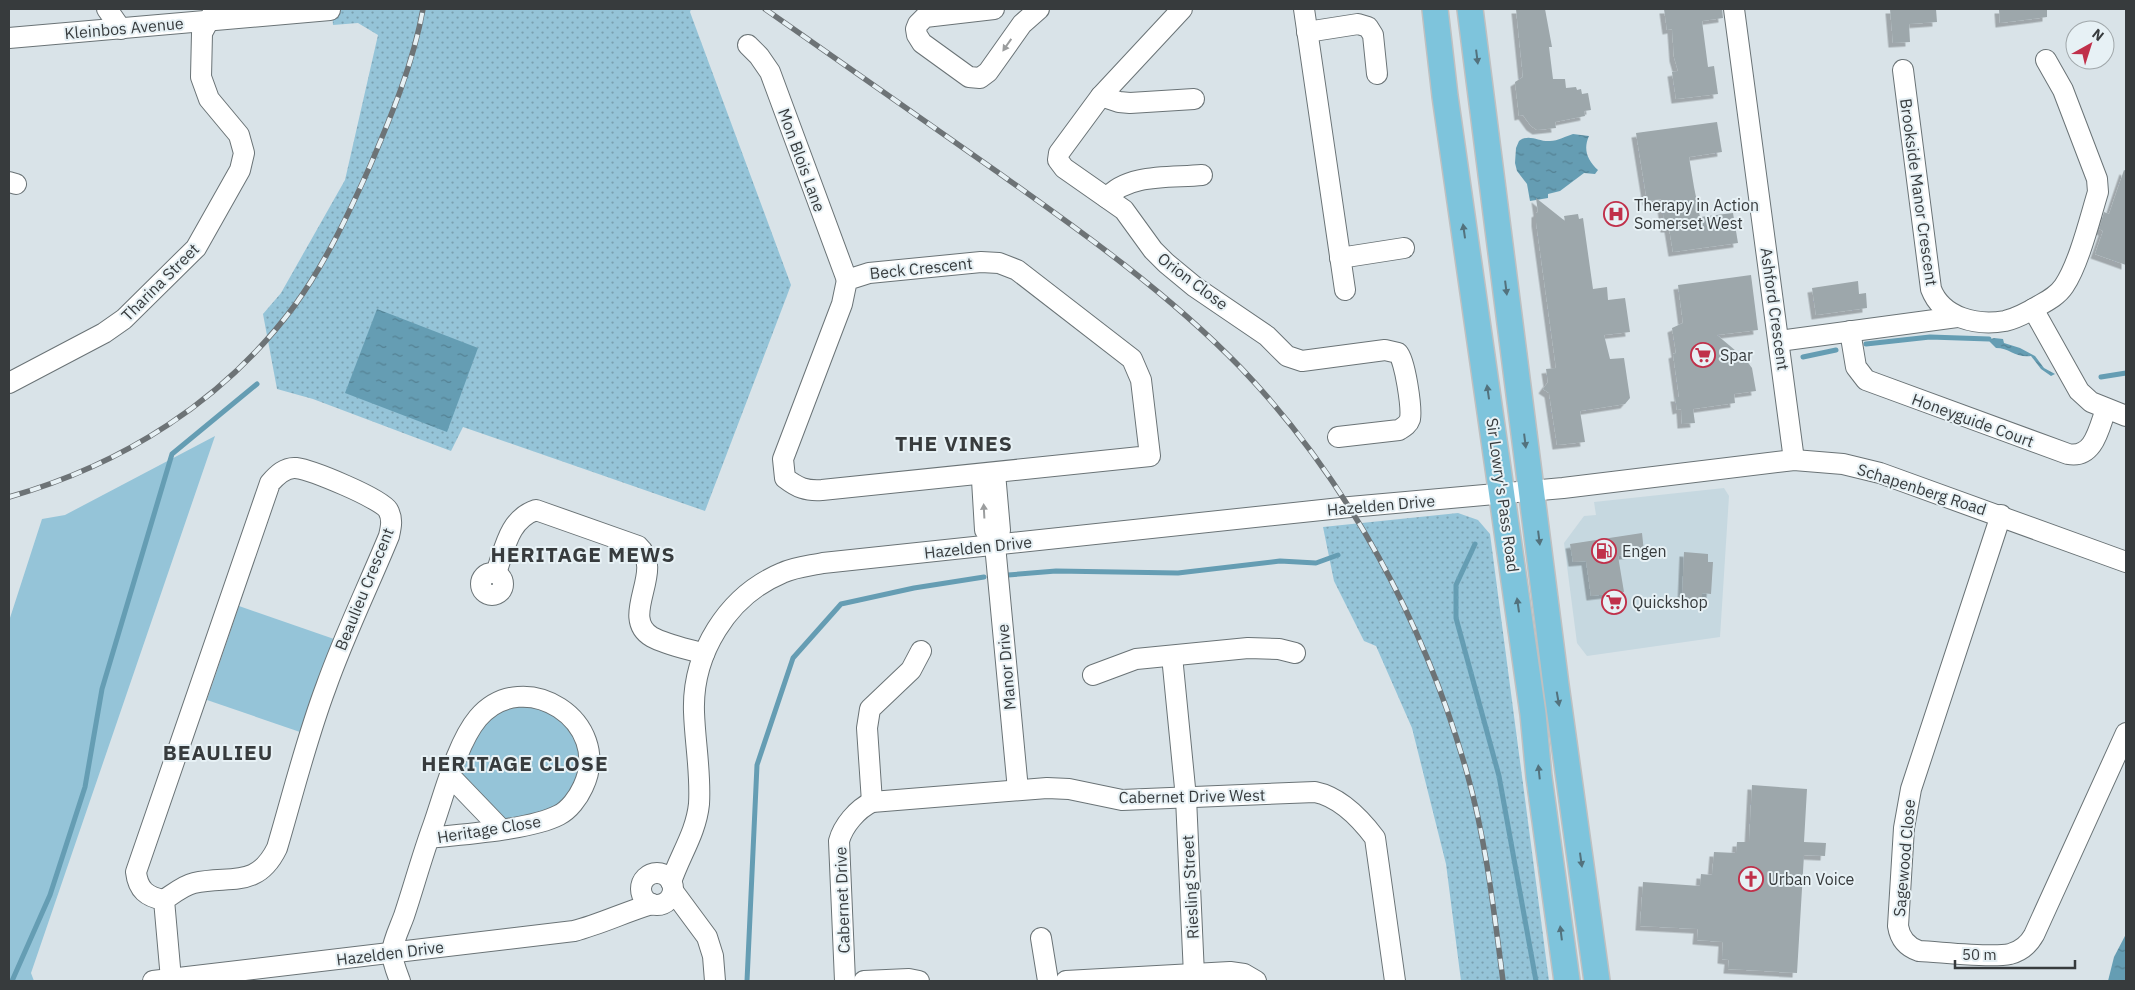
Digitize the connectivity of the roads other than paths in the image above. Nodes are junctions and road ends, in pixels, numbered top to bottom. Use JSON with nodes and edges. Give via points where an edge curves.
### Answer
{"nodes":[{"id":1,"x":108,"y":9,"type":"edge"},
{"id":2,"x":994,"y":9,"type":"edge"},
{"id":3,"x":1039,"y":9,"type":"edge"},
{"id":4,"x":1182,"y":9,"type":"edge"},
{"id":5,"x":1304,"y":9,"type":"edge"},
{"id":6,"x":1435,"y":9,"type":"edge"},
{"id":7,"x":1470,"y":9,"type":"edge"},
{"id":8,"x":1734,"y":9,"type":"edge"},
{"id":9,"x":330,"y":10,"type":"dead end"},
{"id":10,"x":212,"y":15,"type":"edge"},
{"id":11,"x":121,"y":29,"type":"junction"},
{"id":12,"x":1307,"y":32,"type":"junction"},
{"id":13,"x":9,"y":38,"type":"edge"},
{"id":14,"x":748,"y":45,"type":"dead end"},
{"id":15,"x":2046,"y":60,"type":"dead end"},
{"id":16,"x":1903,"y":70,"type":"dead end"},
{"id":17,"x":1377,"y":74,"type":"dead end"},
{"id":18,"x":1101,"y":96,"type":"junction"},
{"id":19,"x":1194,"y":99,"type":"dead end"},
{"id":20,"x":1202,"y":175,"type":"dead end"},
{"id":21,"x":1107,"y":198,"type":"junction"},
{"id":22,"x":1404,"y":248,"type":"dead end"},
{"id":23,"x":1340,"y":258,"type":"junction"},
{"id":24,"x":847,"y":280,"type":"junction"},
{"id":25,"x":1345,"y":290,"type":"dead end"},
{"id":26,"x":2033,"y":309,"type":"junction"},
{"id":27,"x":1957,"y":316,"type":"junction"},
{"id":28,"x":1850,"y":331,"type":"junction"},
{"id":29,"x":1779,"y":341,"type":"junction"},
{"id":30,"x":9,"y":383,"type":"edge"},
{"id":31,"x":2106,"y":409,"type":"junction"},
{"id":32,"x":2126,"y":416,"type":"edge"},
{"id":33,"x":1338,"y":437,"type":"dead end"},
{"id":34,"x":1794,"y":460,"type":"junction"},
{"id":35,"x":989,"y":474,"type":"junction"},
{"id":36,"x":1532,"y":490,"type":"junction"},
{"id":37,"x":1502,"y":492,"type":"junction"},
{"id":38,"x":2001,"y":516,"type":"junction"},
{"id":39,"x":995,"y":545,"type":"junction"},
{"id":40,"x":2126,"y":560,"type":"edge"},
{"id":41,"x":496,"y":573,"type":"dead end"},
{"id":42,"x":921,"y":652,"type":"dead end"},
{"id":43,"x":1295,"y":653,"type":"dead end"},
{"id":44,"x":704,"y":654,"type":"junction"},
{"id":45,"x":1172,"y":656,"type":"junction"},
{"id":46,"x":1093,"y":675,"type":"dead end"},
{"id":47,"x":2126,"y":733,"type":"edge"},
{"id":48,"x":451,"y":777,"type":"junction"},
{"id":49,"x":1018,"y":790,"type":"junction"},
{"id":50,"x":1186,"y":798,"type":"junction"},
{"id":51,"x":872,"y":802,"type":"junction"},
{"id":52,"x":501,"y":829,"type":"junction"},
{"id":53,"x":429,"y":838,"type":"junction"},
{"id":54,"x":661,"y":891,"type":"junction"},
{"id":55,"x":164,"y":900,"type":"junction"},
{"id":56,"x":1041,"y":938,"type":"dead end"},
{"id":57,"x":392,"y":952,"type":"junction"},
{"id":58,"x":1194,"y":976,"type":"junction"},
{"id":59,"x":162,"y":980,"type":"edge"},
{"id":60,"x":400,"y":981,"type":"edge"},
{"id":61,"x":715,"y":981,"type":"edge"},
{"id":62,"x":845,"y":981,"type":"edge"},
{"id":63,"x":864,"y":981,"type":"edge"},
{"id":64,"x":919,"y":981,"type":"edge"},
{"id":65,"x":1048,"y":981,"type":"edge"},
{"id":66,"x":1075,"y":981,"type":"edge"},
{"id":67,"x":1256,"y":981,"type":"edge"},
{"id":68,"x":1394,"y":981,"type":"edge"},
{"id":69,"x":1567,"y":981,"type":"edge"},
{"id":70,"x":1597,"y":981,"type":"edge"}],
"edges":[{"from":1,"to":11,"type":"street"},
{"from":3,"to":2,"type":"street","one_way":true,"via":[[1022,24],[988,72],[980,78],[969,77],[922,43],[917,35],[918,24],[925,17]]},
{"from":4,"to":18,"type":"street","name":"Orion Close"},
{"from":5,"to":12,"type":"street"},
{"from":37,"to":6,"type":"main road","name":"Sir Lowry's Pass Road","one_way":true},
{"from":7,"to":36,"type":"main road","name":"Sir Lowry's Pass Road","one_way":true},
{"from":8,"to":29,"type":"street","name":"Ashford Crescent"},
{"from":9,"to":10,"type":"street","name":"Kleinbos Avenue"},
{"from":10,"to":11,"type":"street","name":"Kleinbos Avenue"},
{"from":10,"to":30,"type":"street","name":"Tharina Street","via":[[202,34],[201,77],[209,99],[239,135],[244,153],[240,170],[196,248],[124,319],[104,333]]},
{"from":11,"to":13,"type":"street","name":"Kleinbos Avenue"},
{"from":12,"to":17,"type":"street","via":[[1358,24],[1368,27],[1373,34]]},
{"from":12,"to":23,"type":"street"},
{"from":14,"to":24,"type":"street","name":"Mon Blois Lane","via":[[770,72]]},
{"from":15,"to":26,"type":"street","name":"Brookside Manor Crescent","via":[[2063,90],[2097,179],[2098,192],[2064,286]]},
{"from":16,"to":27,"type":"street","name":"Brookside Manor Crescent","via":[[1931,289],[1938,302]]},
{"from":18,"to":19,"type":"street","via":[[1130,103]]},
{"from":18,"to":21,"type":"street","name":"Orion Close","via":[[1058,156],[1061,165]]},
{"from":20,"to":21,"type":"street","via":[[1132,181],[1119,186]]},
{"from":21,"to":33,"type":"street","name":"Orion Close","via":[[1124,210],[1166,263],[1267,336],[1287,356],[1302,361],[1390,350],[1401,356],[1410,416],[1407,425],[1399,430]]},
{"from":22,"to":23,"type":"street"},
{"from":23,"to":25,"type":"street"},
{"from":24,"to":35,"type":"street","name":"Beck Crescent","via":[[832,330],[786,450],[785,478],[806,490]]},
{"from":24,"to":35,"type":"street","name":"Beck Crescent","via":[[863,274],[915,267],[999,263],[1017,270],[1132,359],[1141,380],[1150,456]]},
{"from":26,"to":27,"type":"street","name":"Brookside Manor Crescent","via":[[2004,321]]},
{"from":26,"to":31,"type":"street","via":[[2079,391]]},
{"from":27,"to":28,"type":"street"},
{"from":28,"to":29,"type":"street"},
{"from":28,"to":31,"type":"street","name":"Honeyguide Court","via":[[1856,367],[1866,380],[2068,454],[2080,454],[2089,449]]},
{"from":29,"to":34,"type":"street","name":"Ashford Crescent"},
{"from":31,"to":32,"type":"street"},
{"from":34,"to":36,"type":"street","name":"Schapenberg Road"},
{"from":34,"to":38,"type":"street","name":"Schapenberg Road","via":[[1868,470]]},
{"from":35,"to":39,"type":"street","via":[[1000,530]]},
{"from":36,"to":37,"type":"street","name":"Hazelden Drive"},
{"from":36,"to":70,"type":"main road","name":"Sir Lowry's Pass Road","one_way":true},
{"from":37,"to":39,"type":"street","name":"Hazelden Drive"},
{"from":69,"to":37,"type":"main road","name":"Sir Lowry's Pass Road","one_way":true},
{"from":38,"to":40,"type":"street","name":"Schapenberg Road"},
{"from":38,"to":47,"type":"street","name":"Sagewood Close","via":[[1906,808],[1898,926],[1908,946],[1920,951],[2003,954],[2028,944]]},
{"from":39,"to":44,"type":"street","name":"Hazelden Drive","via":[[823,563],[782,572],[752,590],[730,610]]},
{"from":39,"to":49,"type":"street","name":"Manor Drive"},
{"from":41,"to":44,"type":"street","via":[[516,521],[536,510],[638,546],[648,561],[639,612],[644,629],[652,637]]},
{"from":42,"to":51,"type":"street","via":[[911,670],[870,709],[867,728]]},
{"from":43,"to":45,"type":"street","via":[[1248,648]]},
{"from":44,"to":54,"type":"street","name":"Hazelden Drive","via":[[696,682],[694,712],[699,805],[691,840]]},
{"from":45,"to":46,"type":"street","via":[[1124,662]]},
{"from":45,"to":50,"type":"street","name":"Riesling Street"},
{"from":48,"to":52,"type":"street"},
{"from":48,"to":52,"type":"street","name":"Heritage Close","via":[[463,742],[478,718],[499,702],[536,697],[557,705],[576,722],[588,742],[590,762],[587,779],[577,798],[560,815],[548,820]]},
{"from":48,"to":53,"type":"street","name":"Heritage Close"},
{"from":49,"to":50,"type":"street","name":"Cabernet Drive West","via":[[1069,789],[1122,800]]},
{"from":49,"to":51,"type":"street","name":"Cabernet Drive West"},
{"from":50,"to":58,"type":"street","name":"Riesling Street"},
{"from":50,"to":68,"type":"street","name":"Cabernet Drive West","via":[[1315,792],[1333,797],[1375,838]]},
{"from":51,"to":62,"type":"street","name":"Cabernet Drive","via":[[865,805],[846,826],[839,841]]},
{"from":52,"to":53,"type":"street","name":"Heritage Close"},
{"from":53,"to":57,"type":"street","name":"Heritage Close"},
{"from":54,"to":57,"type":"street","name":"Hazelden Drive","via":[[599,924],[574,931]]},
{"from":54,"to":61,"type":"street","via":[[689,914],[707,937],[713,956]]},
{"from":55,"to":55,"type":"street","name":"Beaulieu Crescent","via":[[193,883],[239,879],[260,871],[270,862],[325,689],[389,536],[392,524],[388,510],[374,498],[296,468],[278,474],[270,483],[136,872],[140,888],[154,898]]},
{"from":55,"to":59,"type":"street"},
{"from":56,"to":65,"type":"street"},
{"from":57,"to":59,"type":"street","name":"Hazelden Drive"},
{"from":57,"to":60,"type":"street"},
{"from":58,"to":66,"type":"street"},
{"from":58,"to":67,"type":"street","via":[[1230,972],[1244,974]]},
{"from":63,"to":64,"type":"street"}]}
